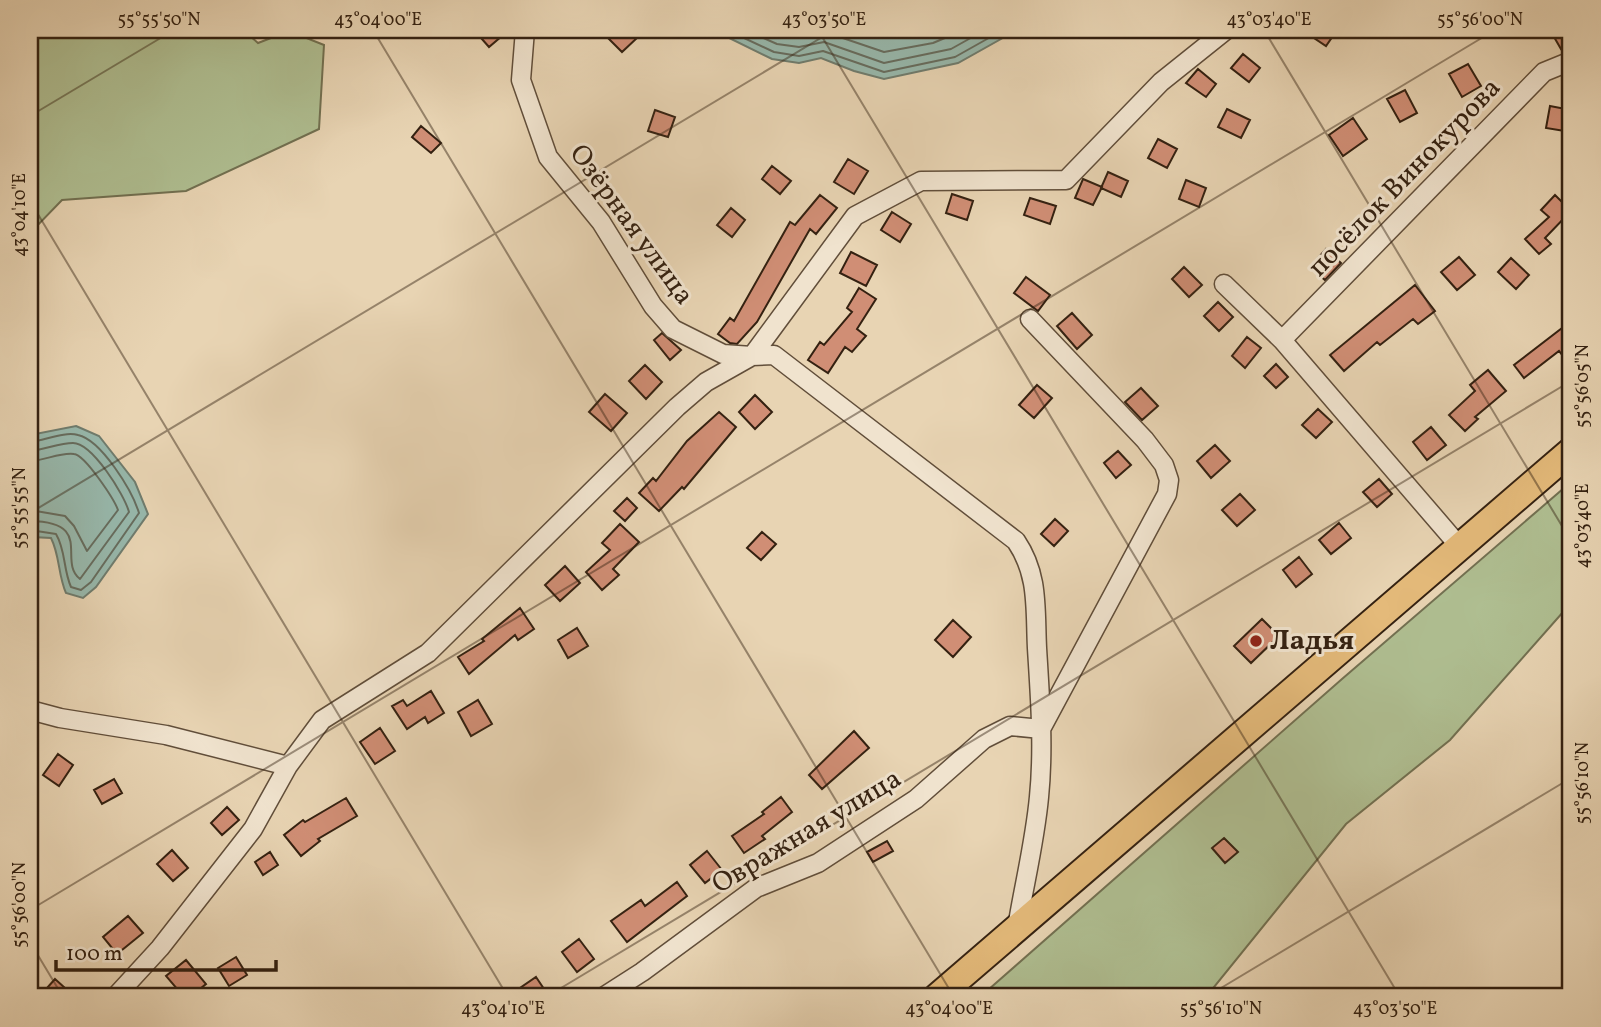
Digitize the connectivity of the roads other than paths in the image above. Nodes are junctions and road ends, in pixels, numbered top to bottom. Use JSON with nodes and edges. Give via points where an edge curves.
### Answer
{"nodes":[{"id":1,"x":525,"y":30,"type":"edge"},
{"id":2,"x":1226,"y":30,"type":"edge"},
{"id":3,"x":1571,"y":61,"type":"edge"},
{"id":4,"x":1224,"y":284,"type":"dead end"},
{"id":5,"x":1030,"y":319,"type":"dead end"},
{"id":6,"x":1283,"y":340,"type":"junction"},
{"id":7,"x":752,"y":356,"type":"junction"},
{"id":8,"x":1571,"y":451,"type":"edge"},
{"id":9,"x":1460,"y":547,"type":"junction"},
{"id":10,"x":30,"y":710,"type":"edge"},
{"id":11,"x":1041,"y":729,"type":"junction"},
{"id":12,"x":288,"y":765,"type":"junction"},
{"id":13,"x":1017,"y":928,"type":"junction"},
{"id":14,"x":115,"y":997,"type":"edge"},
{"id":15,"x":603,"y":997,"type":"edge"},
{"id":16,"x":937,"y":997,"type":"edge"}],
"edges":[{"from":1,"to":7,"type":"street","name":"Озёрная улица","via":[[521,80],[548,157],[601,222],[653,306],[673,329],[723,354]]},
{"from":2,"to":7,"type":"street","via":[[1161,82],[1066,180],[920,181],[855,216]]},
{"from":3,"to":6,"type":"street","name":"посёлок Винокурова","via":[[1544,72]]},
{"from":4,"to":6,"type":"street"},
{"from":5,"to":11,"type":"street","via":[[1145,440],[1169,480],[1167,494]]},
{"from":6,"to":9,"type":"street"},
{"from":7,"to":11,"type":"street","name":"Озёрная улица","via":[[774,355],[1016,541],[1034,578]]},
{"from":7,"to":12,"type":"street","via":[[706,382],[677,407],[428,653],[322,720]]},
{"from":8,"to":9,"type":"main road"},
{"from":9,"to":13,"type":"main road"},
{"from":10,"to":12,"type":"street","via":[[166,735]]},
{"from":11,"to":13,"type":"street","name":"Озёрная улица","via":[[1039,797]]},
{"from":11,"to":15,"type":"street","name":"Овражная улица","via":[[1010,726],[984,739],[916,799],[818,863],[756,888]]},
{"from":12,"to":14,"type":"street","via":[[253,829],[160,948]]},
{"from":13,"to":16,"type":"main road"}]}
